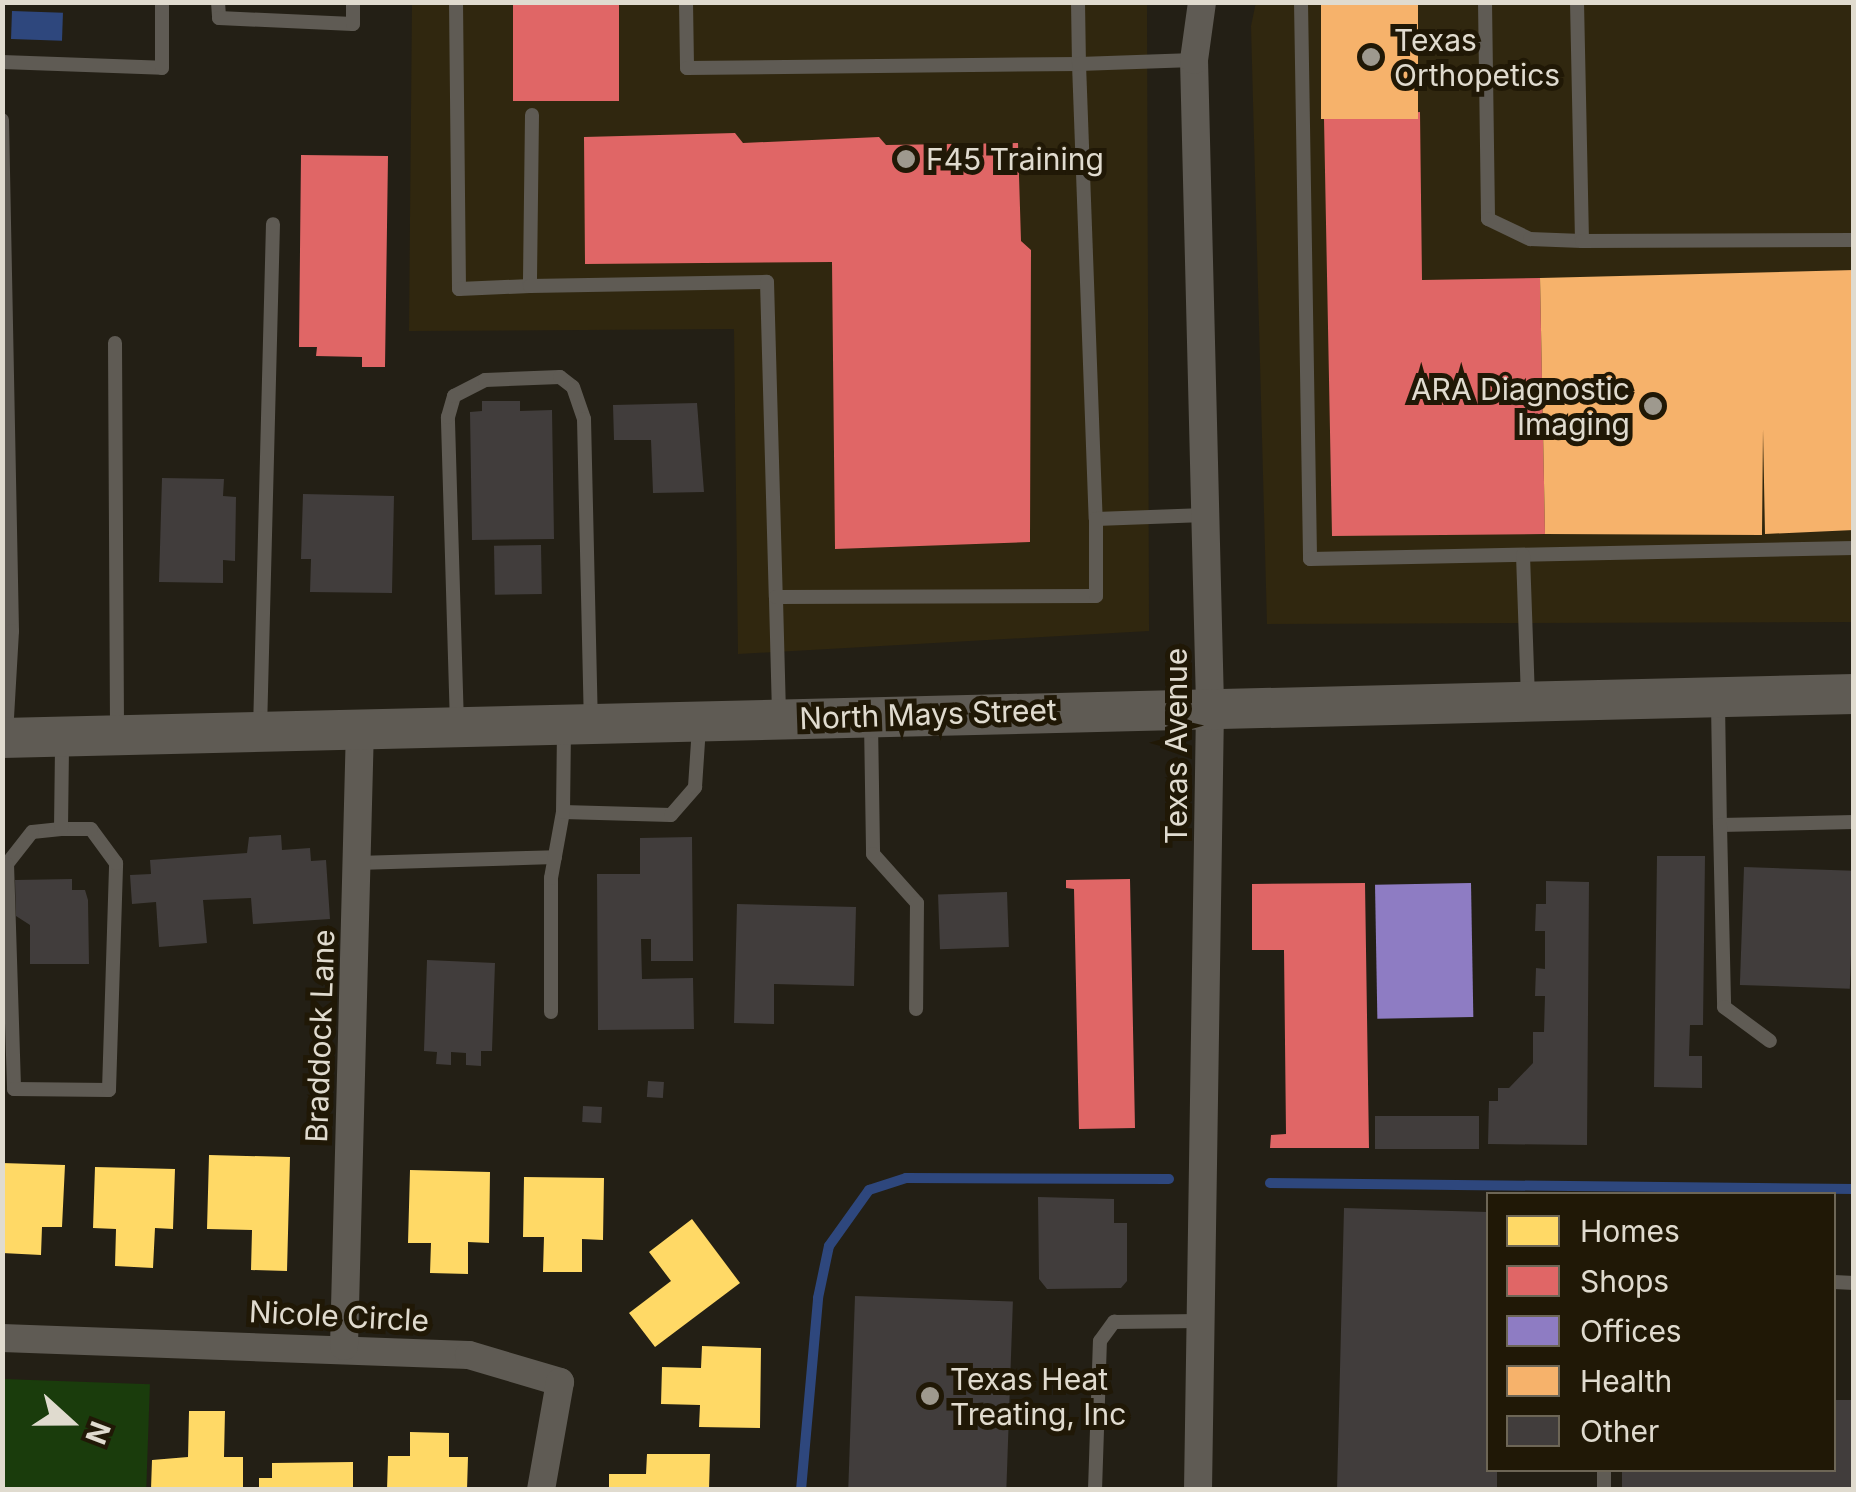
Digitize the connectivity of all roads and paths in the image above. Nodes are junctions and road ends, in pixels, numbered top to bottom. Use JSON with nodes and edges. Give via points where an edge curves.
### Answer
{"nodes":[{"id":1,"x":162,"y":2,"type":"edge"},
{"id":2,"x":218,"y":2,"type":"edge"},
{"id":3,"x":353,"y":2,"type":"edge"},
{"id":4,"x":456,"y":2,"type":"edge"},
{"id":5,"x":686,"y":2,"type":"edge"},
{"id":6,"x":1078,"y":2,"type":"edge"},
{"id":7,"x":1202,"y":2,"type":"edge"},
{"id":8,"x":1301,"y":2,"type":"edge"},
{"id":9,"x":1485,"y":2,"type":"edge"},
{"id":10,"x":1577,"y":2,"type":"edge"},
{"id":11,"x":1194,"y":60,"type":"junction"},
{"id":12,"x":2,"y":62,"type":"edge"},
{"id":13,"x":1079,"y":64,"type":"junction"},
{"id":14,"x":532,"y":115,"type":"dead end"},
{"id":15,"x":2,"y":120,"type":"edge"},
{"id":16,"x":272,"y":224,"type":"dead end"},
{"id":17,"x":1854,"y":240,"type":"edge"},
{"id":18,"x":1582,"y":241,"type":"junction"},
{"id":19,"x":530,"y":286,"type":"junction"},
{"id":20,"x":115,"y":343,"type":"dead end"},
{"id":21,"x":1205,"y":515,"type":"junction"},
{"id":22,"x":1096,"y":518,"type":"junction"},
{"id":23,"x":1854,"y":548,"type":"edge"},
{"id":24,"x":1523,"y":555,"type":"junction"},
{"id":25,"x":776,"y":597,"type":"junction"},
{"id":26,"x":1854,"y":694,"type":"edge"},
{"id":27,"x":1718,"y":697,"type":"junction"},
{"id":28,"x":1528,"y":701,"type":"junction"},
{"id":29,"x":1210,"y":705,"type":"junction"},
{"id":30,"x":871,"y":716,"type":"junction"},
{"id":31,"x":779,"y":718,"type":"junction"},
{"id":32,"x":699,"y":720,"type":"junction"},
{"id":33,"x":578,"y":723,"type":"junction"},
{"id":34,"x":456,"y":726,"type":"junction"},
{"id":35,"x":360,"y":728,"type":"junction"},
{"id":36,"x":260,"y":731,"type":"junction"},
{"id":37,"x":117,"y":735,"type":"junction"},
{"id":38,"x":62,"y":736,"type":"junction"},
{"id":39,"x":4,"y":738,"type":"edge"},
{"id":40,"x":563,"y":812,"type":"junction"},
{"id":41,"x":1854,"y":822,"type":"edge"},
{"id":42,"x":1720,"y":825,"type":"junction"},
{"id":43,"x":61,"y":829,"type":"junction"},
{"id":44,"x":555,"y":857,"type":"junction"},
{"id":45,"x":357,"y":863,"type":"junction"},
{"id":46,"x":916,"y":1008,"type":"dead end"},
{"id":47,"x":551,"y":1012,"type":"dead end"},
{"id":48,"x":1770,"y":1041,"type":"dead end"},
{"id":49,"x":1200,"y":1321,"type":"junction"},
{"id":50,"x":2,"y":1338,"type":"edge"},
{"id":51,"x":344,"y":1346,"type":"junction"},
{"id":52,"x":540,"y":1490,"type":"edge"},
{"id":53,"x":1095,"y":1490,"type":"edge"},
{"id":54,"x":1198,"y":1490,"type":"edge"}],
"edges":[{"from":1,"to":12,"type":"lane","via":[[162,68]]},
{"from":2,"to":3,"type":"lane","via":[[219,18],[353,24]]},
{"from":4,"to":19,"type":"lane","via":[[459,290]]},
{"from":5,"to":13,"type":"lane","via":[[687,68]]},
{"from":6,"to":13,"type":"lane"},
{"from":7,"to":11,"type":"street","name":"Texas Avenue"},
{"from":8,"to":24,"type":"lane","via":[[1310,559]]},
{"from":9,"to":18,"type":"lane","via":[[1488,220],[1530,239]]},
{"from":10,"to":18,"type":"lane"},
{"from":11,"to":13,"type":"lane"},
{"from":11,"to":21,"type":"street","name":"Texas Avenue"},
{"from":13,"to":22,"type":"lane"},
{"from":14,"to":19,"type":"lane"},
{"from":15,"to":39,"type":"lane","via":[[12,611]]},
{"from":16,"to":36,"type":"lane"},
{"from":17,"to":18,"type":"lane"},
{"from":19,"to":25,"type":"lane","via":[[767,282]]},
{"from":20,"to":37,"type":"lane"},
{"from":21,"to":22,"type":"lane"},
{"from":21,"to":29,"type":"street","name":"Texas Avenue"},
{"from":22,"to":25,"type":"lane","via":[[1096,596]]},
{"from":23,"to":24,"type":"lane"},
{"from":24,"to":28,"type":"lane"},
{"from":25,"to":31,"type":"lane"},
{"from":26,"to":27,"type":"main road","name":"North Mays Street"},
{"from":27,"to":28,"type":"main road","name":"North Mays Street"},
{"from":27,"to":42,"type":"lane"},
{"from":28,"to":29,"type":"main road","name":"North Mays Street"},
{"from":29,"to":30,"type":"main road","name":"North Mays Street"},
{"from":29,"to":49,"type":"street","name":"Texas Avenue"},
{"from":30,"to":31,"type":"main road","name":"North Mays Street"},
{"from":30,"to":46,"type":"lane","via":[[873,854],[917,903]]},
{"from":31,"to":32,"type":"main road","name":"North Mays Street"},
{"from":32,"to":33,"type":"main road","name":"North Mays Street"},
{"from":32,"to":40,"type":"lane","via":[[695,787],[671,815]]},
{"from":33,"to":34,"type":"main road","name":"North Mays Street"},
{"from":33,"to":34,"type":"lane","via":[[584,419],[573,386],[560,377],[485,380],[454,396],[451,406]]},
{"from":33,"to":40,"type":"lane"},
{"from":34,"to":35,"type":"main road","name":"North Mays Street"},
{"from":35,"to":36,"type":"main road","name":"North Mays Street"},
{"from":35,"to":45,"type":"street","name":"Braddock Lane"},
{"from":36,"to":37,"type":"main road","name":"North Mays Street"},
{"from":37,"to":38,"type":"main road","name":"North Mays Street"},
{"from":38,"to":39,"type":"main road","name":"North Mays Street"},
{"from":38,"to":43,"type":"lane"},
{"from":40,"to":44,"type":"lane"},
{"from":41,"to":42,"type":"lane"},
{"from":42,"to":48,"type":"lane","via":[[1724,1007]]},
{"from":43,"to":43,"type":"lane","via":[[91,828],[116,863],[109,1090],[14,1089],[7,864],[32,832]]},
{"from":44,"to":45,"type":"lane"},
{"from":44,"to":47,"type":"lane"},
{"from":45,"to":51,"type":"street","name":"Braddock Lane"},
{"from":49,"to":53,"type":"lane","via":[[1114,1322],[1100,1341]]},
{"from":49,"to":54,"type":"street","name":"Texas Avenue"},
{"from":50,"to":51,"type":"street","name":"Nicole Circle"},
{"from":51,"to":52,"type":"street","name":"Nicole Circle","via":[[469,1355],[560,1382]]}]}
